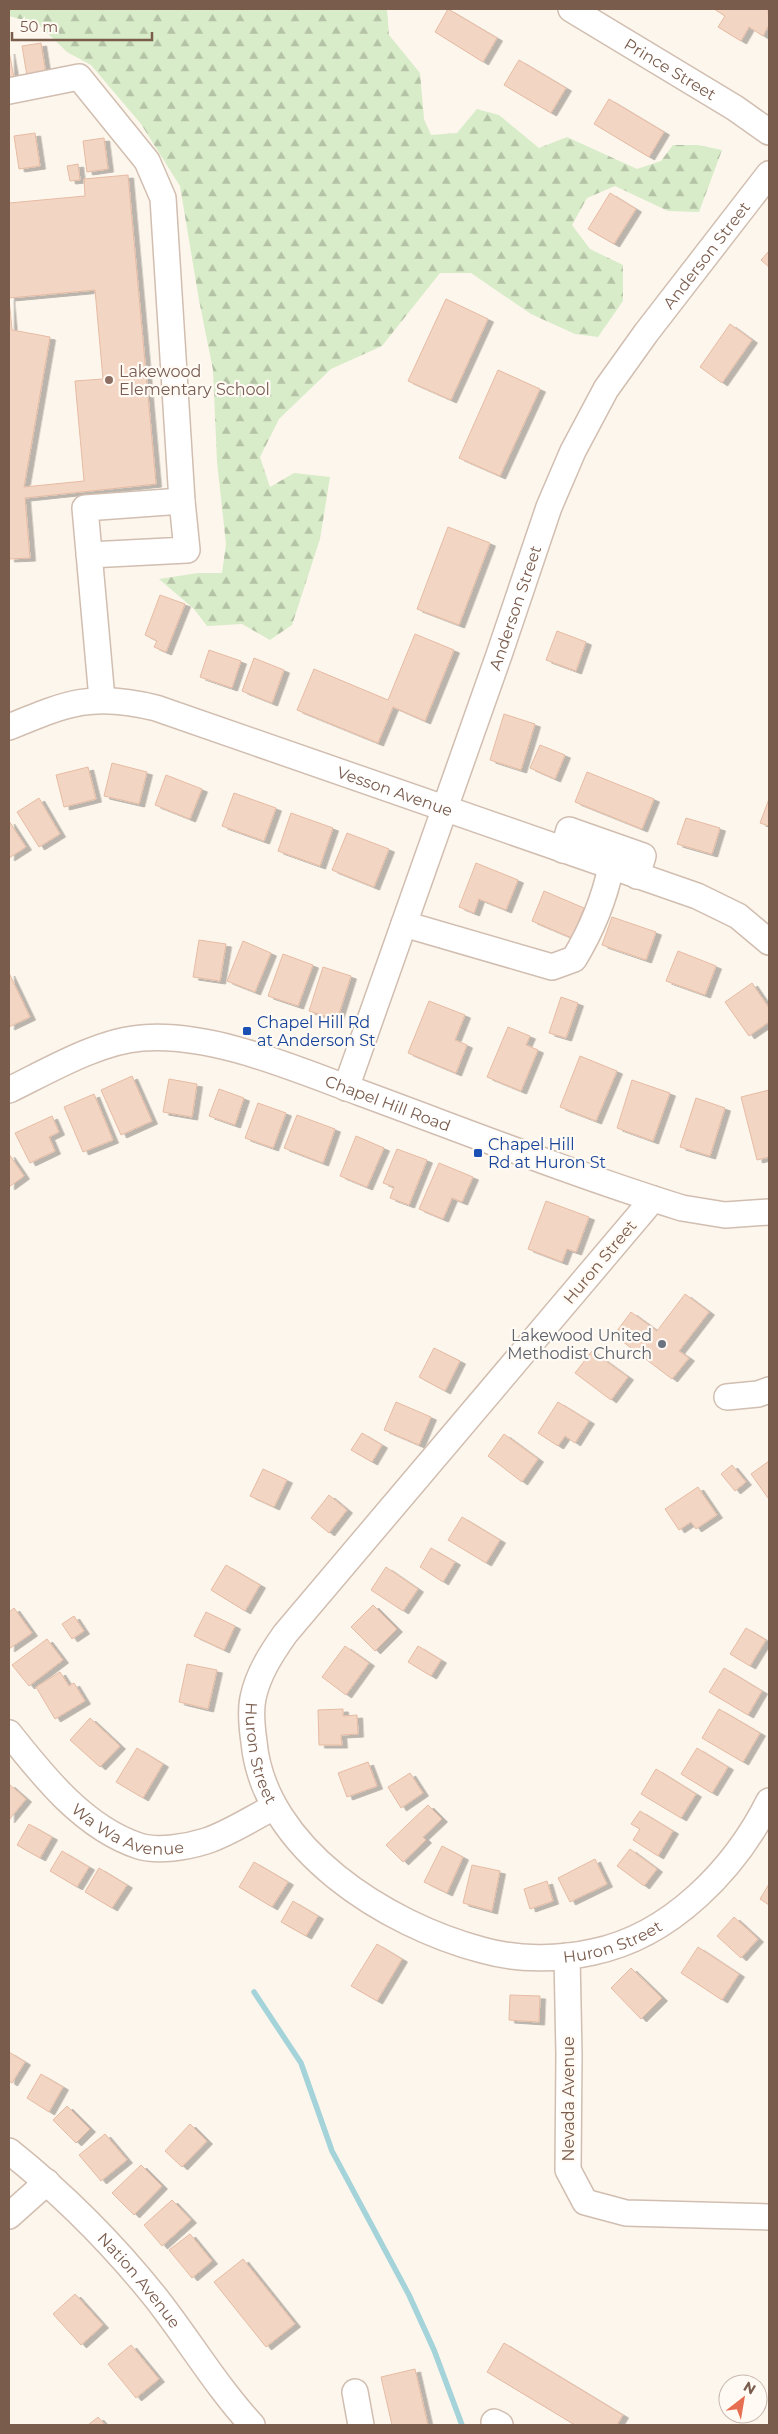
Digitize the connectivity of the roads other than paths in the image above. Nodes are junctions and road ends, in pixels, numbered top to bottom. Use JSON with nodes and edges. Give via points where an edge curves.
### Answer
{"nodes":[{"id":1,"x":571,"y":9,"type":"edge"},
{"id":2,"x":9,"y":91,"type":"edge"},
{"id":3,"x":769,"y":132,"type":"edge"},
{"id":4,"x":769,"y":174,"type":"edge"},
{"id":5,"x":182,"y":501,"type":"junction"},
{"id":6,"x":89,"y":555,"type":"junction"},
{"id":7,"x":102,"y":699,"type":"junction"},
{"id":8,"x":9,"y":727,"type":"edge"},
{"id":9,"x":443,"y":808,"type":"junction"},
{"id":10,"x":563,"y":850,"type":"junction"},
{"id":11,"x":611,"y":867,"type":"junction"},
{"id":12,"x":637,"y":876,"type":"junction"},
{"id":13,"x":404,"y":924,"type":"junction"},
{"id":14,"x":769,"y":942,"type":"edge"},
{"id":15,"x":346,"y":1088,"type":"junction"},
{"id":16,"x":9,"y":1090,"type":"edge"},
{"id":17,"x":653,"y":1199,"type":"junction"},
{"id":18,"x":769,"y":1212,"type":"edge"},
{"id":19,"x":769,"y":1390,"type":"edge"},
{"id":20,"x":728,"y":1397,"type":"dead end"},
{"id":21,"x":9,"y":1733,"type":"edge"},
{"id":22,"x":769,"y":1801,"type":"edge"},
{"id":23,"x":274,"y":1807,"type":"junction"},
{"id":24,"x":567,"y":1956,"type":"junction"},
{"id":25,"x":9,"y":2151,"type":"edge"},
{"id":26,"x":47,"y":2182,"type":"junction"},
{"id":27,"x":9,"y":2216,"type":"edge"},
{"id":28,"x":769,"y":2217,"type":"edge"},
{"id":29,"x":355,"y":2392,"type":"dead end"},
{"id":30,"x":241,"y":2422,"type":"edge"},
{"id":31,"x":360,"y":2425,"type":"edge"}],
"edges":[{"from":1,"to":3,"type":"street","name":"Prince Street"},
{"from":2,"to":5,"type":"street","via":[[79,77],[147,161],[163,198]]},
{"from":4,"to":9,"type":"street","name":"Anderson Street","via":[[646,333],[594,410],[549,507]]},
{"from":5,"to":6,"type":"street","via":[[85,508]]},
{"from":5,"to":6,"type":"street","via":[[187,550]]},
{"from":6,"to":7,"type":"street"},
{"from":7,"to":8,"type":"street","name":"Vesson Avenue","via":[[59,706]]},
{"from":7,"to":9,"type":"street","name":"Vesson Avenue","via":[[156,708]]},
{"from":9,"to":10,"type":"street","name":"Vesson Avenue"},
{"from":9,"to":13,"type":"street","name":"Anderson Street"},
{"from":10,"to":11,"type":"street","name":"Vesson Avenue"},
{"from":10,"to":12,"type":"street","via":[[569,830],[642,856]]},
{"from":11,"to":12,"type":"street","name":"Vesson Avenue"},
{"from":11,"to":13,"type":"street","via":[[588,935],[574,959],[552,967]]},
{"from":12,"to":14,"type":"street","name":"Vesson Avenue","via":[[717,905],[738,916]]},
{"from":13,"to":15,"type":"street","name":"Anderson Street"},
{"from":15,"to":16,"type":"street","name":"Chapel Hill Road","via":[[208,1042],[164,1036],[105,1046]]},
{"from":15,"to":17,"type":"street","name":"Chapel Hill Road"},
{"from":17,"to":18,"type":"street","name":"Chapel Hill Road","via":[[711,1214]]},
{"from":17,"to":23,"type":"street","name":"Huron Street","via":[[270,1655],[253,1699],[252,1724],[255,1753]]},
{"from":19,"to":20,"type":"street"},
{"from":21,"to":23,"type":"street","name":"Wa Wa Avenue","via":[[39,1772],[71,1803],[111,1833],[140,1846],[192,1845]]},
{"from":22,"to":24,"type":"street","name":"Huron Street","via":[[735,1855],[697,1896],[675,1914],[617,1945]]},
{"from":23,"to":24,"type":"street","name":"Huron Street","via":[[310,1854],[370,1900],[411,1924],[447,1940],[484,1951],[518,1956]]},
{"from":24,"to":28,"type":"street","name":"Nevada Avenue","via":[[568,2170],[585,2202],[626,2213]]},
{"from":25,"to":26,"type":"street","name":"Nation Avenue"},
{"from":26,"to":27,"type":"street"},
{"from":26,"to":30,"type":"street","name":"Nation Avenue","via":[[83,2215],[156,2298]]},
{"from":29,"to":31,"type":"street"}]}
